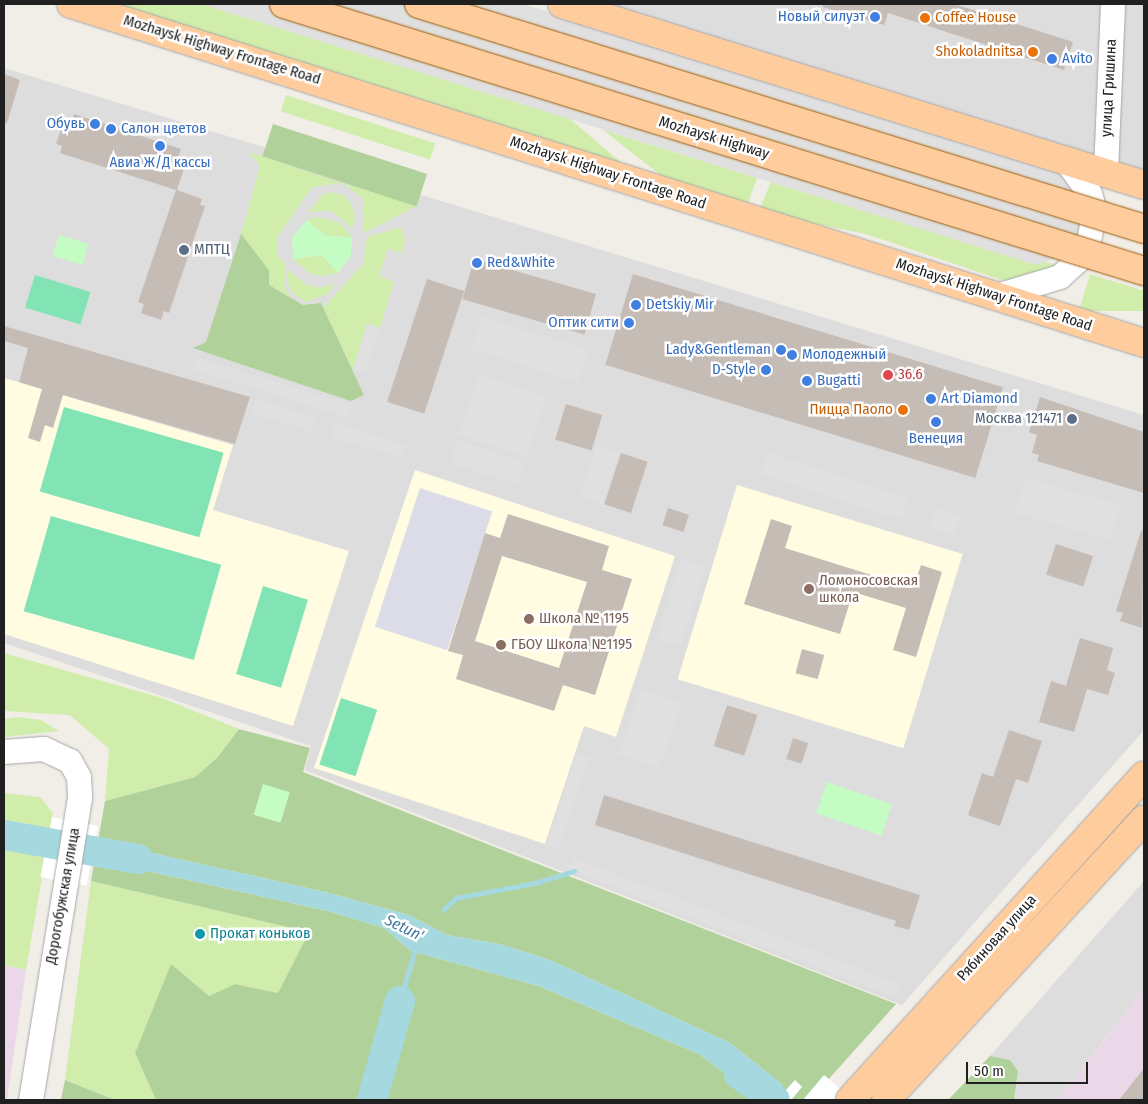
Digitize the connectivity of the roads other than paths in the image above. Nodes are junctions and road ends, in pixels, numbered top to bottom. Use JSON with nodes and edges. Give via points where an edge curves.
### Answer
{"nodes":[{"id":1,"x":71,"y":4,"type":"edge"},
{"id":2,"x":284,"y":4,"type":"edge"},
{"id":3,"x":419,"y":4,"type":"edge"},
{"id":4,"x":567,"y":4,"type":"edge"},
{"id":5,"x":1113,"y":4,"type":"edge"},
{"id":6,"x":1064,"y":158,"type":"junction"},
{"id":7,"x":1106,"y":172,"type":"junction"},
{"id":8,"x":1144,"y":185,"type":"edge"},
{"id":9,"x":1144,"y":229,"type":"edge"},
{"id":10,"x":1144,"y":271,"type":"edge"},
{"id":11,"x":997,"y":296,"type":"junction"},
{"id":12,"x":1144,"y":343,"type":"edge"},
{"id":13,"x":4,"y":752,"type":"edge"},
{"id":14,"x":1144,"y":776,"type":"edge"},
{"id":15,"x":1144,"y":819,"type":"edge"},
{"id":16,"x":851,"y":1099,"type":"edge"},
{"id":17,"x":31,"y":1100,"type":"edge"},
{"id":18,"x":886,"y":1100,"type":"edge"}],
"edges":[{"from":1,"to":11,"type":"main road","name":"Mozhaysk Highway Frontage Road"},
{"from":2,"to":10,"type":"main road","name":"Mozhaysk Highway","bridge":true},
{"from":3,"to":9,"type":"main road","bridge":true},
{"from":4,"to":6,"type":"main road"},
{"from":5,"to":7,"type":"street","name":"улица Гришина"},
{"from":6,"to":7,"type":"main road"},
{"from":6,"to":11,"type":"street","via":[[1090,194],[1094,211],[1088,245],[1078,261],[1060,277]]},
{"from":7,"to":8,"type":"main road"},
{"from":11,"to":12,"type":"main road","name":"Mozhaysk Highway Frontage Road"},
{"from":13,"to":17,"type":"street","name":"Дорогобужская улица","via":[[44,750],[70,761],[79,777],[75,822]]},
{"from":14,"to":16,"type":"main road","name":"Рябиновая улица"},
{"from":15,"to":18,"type":"main road","name":"Рябиновая улица"}]}
